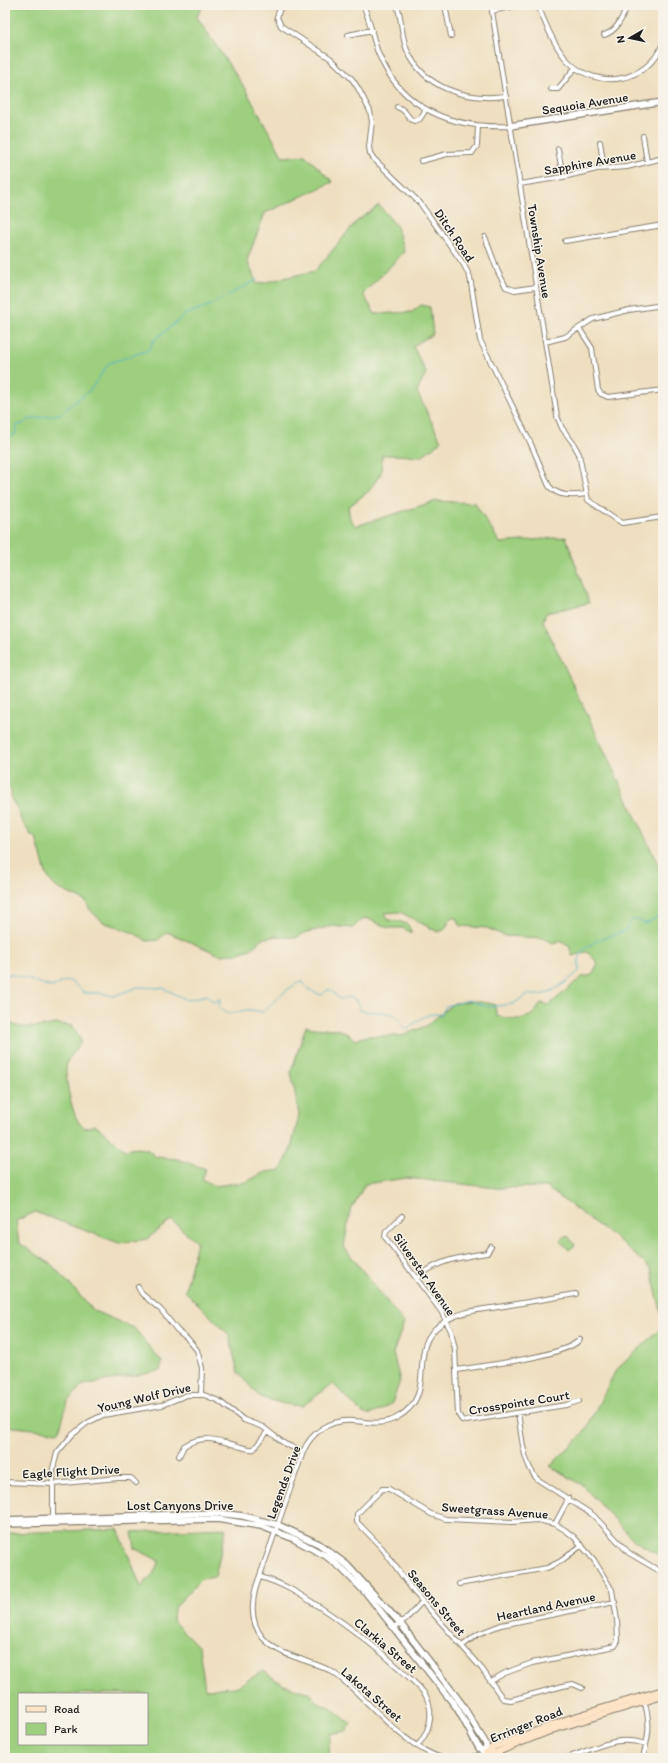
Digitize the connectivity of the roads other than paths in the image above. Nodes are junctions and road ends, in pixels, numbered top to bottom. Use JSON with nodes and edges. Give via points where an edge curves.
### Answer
{"nodes":[{"id":1,"x":281,"y":5,"type":"edge"},
{"id":2,"x":363,"y":5,"type":"edge"},
{"id":3,"x":397,"y":5,"type":"edge"},
{"id":4,"x":445,"y":5,"type":"edge"},
{"id":5,"x":491,"y":5,"type":"edge"},
{"id":6,"x":520,"y":5,"type":"edge"},
{"id":7,"x":538,"y":5,"type":"edge"},
{"id":8,"x":628,"y":5,"type":"edge"},
{"id":9,"x":492,"y":10,"type":"junction"},
{"id":10,"x":372,"y":30,"type":"junction"},
{"id":11,"x":348,"y":35,"type":"dead end"},
{"id":12,"x":604,"y":35,"type":"dead end"},
{"id":13,"x":451,"y":36,"type":"dead end"},
{"id":14,"x":663,"y":43,"type":"edge"},
{"id":15,"x":662,"y":49,"type":"edge"},
{"id":16,"x":575,"y":68,"type":"junction"},
{"id":17,"x":551,"y":89,"type":"dead end"},
{"id":18,"x":506,"y":96,"type":"junction"},
{"id":19,"x":663,"y":102,"type":"edge"},
{"id":20,"x":397,"y":107,"type":"dead end"},
{"id":21,"x":426,"y":110,"type":"junction"},
{"id":22,"x":478,"y":126,"type":"junction"},
{"id":23,"x":510,"y":126,"type":"junction"},
{"id":24,"x":643,"y":136,"type":"dead end"},
{"id":25,"x":600,"y":142,"type":"dead end"},
{"id":26,"x":558,"y":149,"type":"dead end"},
{"id":27,"x":663,"y":158,"type":"edge"},
{"id":28,"x":421,"y":160,"type":"dead end"},
{"id":29,"x":647,"y":162,"type":"junction"},
{"id":30,"x":604,"y":168,"type":"junction"},
{"id":31,"x":562,"y":177,"type":"junction"},
{"id":32,"x":520,"y":184,"type":"junction"},
{"id":33,"x":663,"y":225,"type":"edge"},
{"id":34,"x":485,"y":237,"type":"dead end"},
{"id":35,"x":565,"y":241,"type":"dead end"},
{"id":36,"x":536,"y":287,"type":"junction"},
{"id":37,"x":663,"y":305,"type":"edge"},
{"id":38,"x":579,"y":328,"type":"junction"},
{"id":39,"x":544,"y":342,"type":"junction"},
{"id":40,"x":663,"y":390,"type":"edge"},
{"id":41,"x":586,"y":494,"type":"junction"},
{"id":42,"x":663,"y":517,"type":"edge"},
{"id":43,"x":402,"y":1216,"type":"dead end"},
{"id":44,"x":491,"y":1247,"type":"dead end"},
{"id":45,"x":417,"y":1278,"type":"junction"},
{"id":46,"x":138,"y":1287,"type":"dead end"},
{"id":47,"x":576,"y":1294,"type":"dead end"},
{"id":48,"x":446,"y":1320,"type":"junction"},
{"id":49,"x":580,"y":1339,"type":"dead end"},
{"id":50,"x":457,"y":1370,"type":"junction"},
{"id":51,"x":201,"y":1394,"type":"junction"},
{"id":52,"x":579,"y":1401,"type":"dead end"},
{"id":53,"x":518,"y":1413,"type":"junction"},
{"id":54,"x":462,"y":1420,"type":"joint"},
{"id":55,"x":268,"y":1430,"type":"junction"},
{"id":56,"x":302,"y":1452,"type":"junction"},
{"id":57,"x":179,"y":1456,"type":"dead end"},
{"id":58,"x":5,"y":1482,"type":"edge"},
{"id":59,"x":136,"y":1483,"type":"dead end"},
{"id":60,"x":53,"y":1484,"type":"junction"},
{"id":61,"x":569,"y":1498,"type":"junction"},
{"id":62,"x":356,"y":1515,"type":"joint"},
{"id":63,"x":5,"y":1520,"type":"edge"},
{"id":64,"x":53,"y":1520,"type":"junction"},
{"id":65,"x":5,"y":1524,"type":"edge"},
{"id":66,"x":278,"y":1524,"type":"junction"},
{"id":67,"x":555,"y":1524,"type":"junction"},
{"id":68,"x":276,"y":1532,"type":"junction"},
{"id":69,"x":582,"y":1545,"type":"junction"},
{"id":70,"x":663,"y":1573,"type":"edge"},
{"id":71,"x":260,"y":1577,"type":"junction"},
{"id":72,"x":459,"y":1584,"type":"dead end"},
{"id":73,"x":422,"y":1602,"type":"junction"},
{"id":74,"x":615,"y":1602,"type":"junction"},
{"id":75,"x":253,"y":1619,"type":"joint"},
{"id":76,"x":400,"y":1623,"type":"junction"},
{"id":77,"x":394,"y":1627,"type":"junction"},
{"id":78,"x":462,"y":1646,"type":"junction"},
{"id":79,"x":492,"y":1681,"type":"junction"},
{"id":80,"x":582,"y":1688,"type":"dead end"},
{"id":81,"x":663,"y":1690,"type":"edge"},
{"id":82,"x":663,"y":1696,"type":"edge"},
{"id":83,"x":644,"y":1699,"type":"junction"},
{"id":84,"x":646,"y":1744,"type":"junction"},
{"id":85,"x":416,"y":1746,"type":"junction"},
{"id":86,"x":486,"y":1755,"type":"edge"},
{"id":87,"x":442,"y":1758,"type":"edge"},
{"id":88,"x":469,"y":1758,"type":"edge"},
{"id":89,"x":566,"y":1758,"type":"edge"},
{"id":90,"x":643,"y":1758,"type":"edge"}],
"edges":[{"from":1,"to":41,"type":"street","name":"Ditch Road","via":[[277,17],[281,26],[330,58],[352,79],[370,111],[370,153],[420,202],[464,264],[470,277],[480,340],[549,486],[561,494]]},
{"from":2,"to":10,"type":"street"},
{"from":3,"to":18,"type":"street","via":[[406,49],[420,69],[432,80],[463,95],[484,98]]},
{"from":4,"to":13,"type":"street"},
{"from":5,"to":9,"type":"street","name":"Township Avenue"},
{"from":6,"to":9,"type":"street"},
{"from":7,"to":16,"type":"street","via":[[560,51]]},
{"from":8,"to":12,"type":"street","via":[[617,27],[612,33]]},
{"from":9,"to":18,"type":"street","name":"Township Avenue"},
{"from":10,"to":11,"type":"street"},
{"from":10,"to":21,"type":"street","via":[[379,54],[390,76],[406,94]]},
{"from":14,"to":15,"type":"street"},
{"from":15,"to":16,"type":"street","via":[[645,68],[622,79],[597,79]]},
{"from":16,"to":17,"type":"street","via":[[558,89]]},
{"from":18,"to":23,"type":"street","name":"Township Avenue"},
{"from":19,"to":23,"type":"street","name":"Sequoia Avenue"},
{"from":20,"to":21,"type":"street","via":[[404,110],[414,121],[420,119]]},
{"from":21,"to":22,"type":"street","via":[[448,120]]},
{"from":22,"to":23,"type":"street"},
{"from":22,"to":28,"type":"street","via":[[477,146],[472,153],[447,154]]},
{"from":23,"to":32,"type":"street","name":"Township Avenue"},
{"from":24,"to":29,"type":"street"},
{"from":25,"to":30,"type":"street"},
{"from":26,"to":31,"type":"street"},
{"from":27,"to":29,"type":"street","name":"Sapphire Avenue"},
{"from":29,"to":30,"type":"street","name":"Sapphire Avenue","via":[[627,167]]},
{"from":30,"to":31,"type":"street","name":"Sapphire Avenue"},
{"from":31,"to":32,"type":"street","name":"Sapphire Avenue"},
{"from":32,"to":36,"type":"street","name":"Township Avenue"},
{"from":33,"to":35,"type":"street"},
{"from":34,"to":36,"type":"street","via":[[506,287],[515,290]]},
{"from":36,"to":39,"type":"street","name":"Township Avenue"},
{"from":37,"to":38,"type":"street","via":[[605,316]]},
{"from":38,"to":39,"type":"street","via":[[565,337]]},
{"from":38,"to":40,"type":"street","via":[[592,348],[598,390],[601,394],[608,397]]},
{"from":39,"to":41,"type":"street","name":"Township Avenue","via":[[557,416],[579,454]]},
{"from":41,"to":42,"type":"street","via":[[589,502],[619,523]]},
{"from":43,"to":45,"type":"street","name":"Silverstar Avenue","via":[[385,1234],[386,1240]]},
{"from":44,"to":45,"type":"street","via":[[487,1253],[442,1262]]},
{"from":45,"to":48,"type":"street","name":"Silverstar Avenue"},
{"from":46,"to":51,"type":"street","via":[[197,1350],[202,1368]]},
{"from":47,"to":48,"type":"street","via":[[462,1313]]},
{"from":48,"to":50,"type":"street","name":"Silverstar Avenue","via":[[454,1340]]},
{"from":48,"to":56,"type":"street","name":"Legends Drive","via":[[434,1329],[426,1342],[422,1357],[420,1391],[404,1413],[380,1423],[345,1421],[329,1425],[314,1434]]},
{"from":49,"to":50,"type":"street","via":[[577,1343],[557,1352]]},
{"from":50,"to":54,"type":"street","name":"Silverstar Avenue","via":[[458,1414]]},
{"from":51,"to":55,"type":"street","name":"Young Wolf Drive","via":[[219,1400],[237,1416]]},
{"from":51,"to":60,"type":"street","name":"Young Wolf Drive","via":[[187,1395],[162,1406],[111,1413],[95,1419],[61,1446],[55,1460]]},
{"from":52,"to":53,"type":"street","name":"Crosspointe Court"},
{"from":53,"to":54,"type":"street","name":"Crosspointe Court"},
{"from":53,"to":61,"type":"street","via":[[526,1458],[532,1472],[543,1484]]},
{"from":55,"to":56,"type":"street","name":"Young Wolf Drive","via":[[285,1444]]},
{"from":55,"to":57,"type":"street","via":[[251,1450],[216,1439],[202,1438],[184,1446]]},
{"from":56,"to":66,"type":"street","name":"Legends Drive"},
{"from":58,"to":60,"type":"street","name":"Eagle Flight Drive"},
{"from":59,"to":60,"type":"street","name":"Eagle Flight Drive","via":[[131,1478],[118,1478]]},
{"from":60,"to":64,"type":"street","name":"Young Wolf Drive"},
{"from":61,"to":67,"type":"street"},
{"from":61,"to":70,"type":"street","via":[[603,1524],[629,1554]]},
{"from":62,"to":67,"type":"street","name":"Sweetgrass Avenue","via":[[380,1490],[386,1488],[431,1514],[446,1519],[512,1522],[537,1520]]},
{"from":62,"to":73,"type":"street","name":"Seasons Street","via":[[358,1525],[382,1548]]},
{"from":63,"to":64,"type":"street","name":"Lost Canyons Drive"},
{"from":64,"to":65,"type":"street","name":"Lost Canyons Drive"},
{"from":64,"to":66,"type":"street","name":"Lost Canyons Drive","via":[[218,1513]]},
{"from":64,"to":68,"type":"street","name":"Lost Canyons Drive","via":[[217,1519],[261,1526]]},
{"from":66,"to":68,"type":"street","name":"Legends Drive"},
{"from":66,"to":76,"type":"street","name":"Lost Canyons Drive","via":[[319,1544],[347,1565]]},
{"from":67,"to":69,"type":"street"},
{"from":68,"to":71,"type":"street","name":"Legends Drive"},
{"from":68,"to":77,"type":"street","name":"Lost Canyons Drive","via":[[309,1547],[341,1568]]},
{"from":69,"to":72,"type":"street","via":[[562,1561],[546,1568]]},
{"from":69,"to":74,"type":"street","via":[[609,1584]]},
{"from":71,"to":75,"type":"street","name":"Legends Drive","via":[[251,1607]]},
{"from":71,"to":85,"type":"street","name":"Clarkia Street","via":[[293,1590],[352,1628],[421,1689],[428,1703],[430,1719],[426,1734]]},
{"from":73,"to":76,"type":"street"},
{"from":73,"to":78,"type":"street","name":"Seasons Street"},
{"from":74,"to":78,"type":"street","name":"Heartland Avenue","via":[[501,1625],[478,1634]]},
{"from":74,"to":79,"type":"street","via":[[618,1641],[613,1648],[532,1664],[505,1673]]},
{"from":75,"to":85,"type":"street","name":"Lakota Street","via":[[268,1644],[336,1674]]},
{"from":76,"to":77,"type":"street"},
{"from":76,"to":86,"type":"street","name":"Lost Canyons Drive","via":[[472,1720],[486,1744]]},
{"from":77,"to":86,"type":"street","name":"Lost Canyons Drive","via":[[457,1708],[479,1748]]},
{"from":78,"to":79,"type":"street","name":"Seasons Street"},
{"from":79,"to":80,"type":"street","name":"Seasons Street","via":[[506,1701],[573,1684]]},
{"from":81,"to":83,"type":"main road","name":"Erringer Road"},
{"from":82,"to":83,"type":"main road","name":"Erringer Road"},
{"from":83,"to":84,"type":"street","via":[[650,1723]]},
{"from":83,"to":86,"type":"main road","name":"Erringer Road","via":[[571,1718],[493,1747]]},
{"from":84,"to":89,"type":"street","via":[[616,1740]]},
{"from":84,"to":90,"type":"street"},
{"from":85,"to":87,"type":"street","name":"Lakota Street"},
{"from":86,"to":88,"type":"street"}]}
